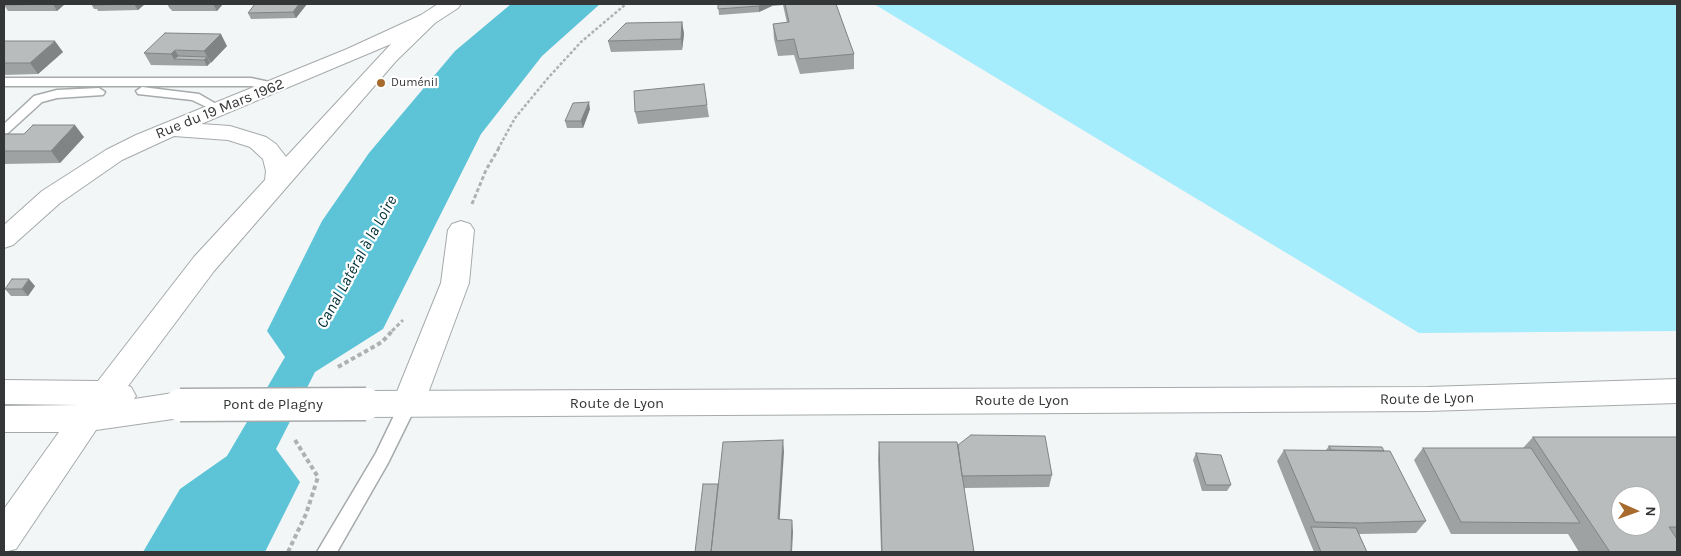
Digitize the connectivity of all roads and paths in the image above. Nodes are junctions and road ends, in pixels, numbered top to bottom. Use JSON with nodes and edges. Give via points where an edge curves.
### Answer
{"nodes":[{"id":1,"x":451,"y":4,"type":"edge"},
{"id":2,"x":428,"y":19,"type":"junction"},
{"id":3,"x":4,"y":82,"type":"edge"},
{"id":4,"x":275,"y":87,"type":"junction"},
{"id":5,"x":219,"y":110,"type":"junction"},
{"id":6,"x":4,"y":130,"type":"edge"},
{"id":7,"x":171,"y":130,"type":"junction"},
{"id":8,"x":277,"y":181,"type":"junction"},
{"id":9,"x":461,"y":230,"type":"dead end"},
{"id":10,"x":4,"y":239,"type":"edge"},
{"id":11,"x":1677,"y":391,"type":"edge"},
{"id":12,"x":4,"y":392,"type":"edge"},
{"id":13,"x":105,"y":394,"type":"junction"},
{"id":14,"x":366,"y":404,"type":"joint"},
{"id":15,"x":408,"y":404,"type":"junction"},
{"id":16,"x":180,"y":405,"type":"junction"},
{"id":17,"x":4,"y":419,"type":"edge"},
{"id":18,"x":86,"y":420,"type":"junction"},
{"id":19,"x":4,"y":538,"type":"edge"},
{"id":20,"x":327,"y":552,"type":"edge"}],
"edges":[{"from":1,"to":2,"type":"street","name":"Rue du 19 Mars 1962"},
{"from":2,"to":4,"type":"street","name":"Rue du 19 Mars 1962"},
{"from":2,"to":8,"type":"street","via":[[389,57]]},
{"from":3,"to":4,"type":"lane","via":[[251,82]]},
{"from":4,"to":5,"type":"street","name":"Rue du 19 Mars 1962"},
{"from":5,"to":6,"type":"lane","via":[[195,97],[144,91],[57,94],[38,99]]},
{"from":5,"to":7,"type":"street","name":"Rue du 19 Mars 1962"},
{"from":7,"to":8,"type":"street","via":[[230,133],[258,142],[275,159]]},
{"from":7,"to":10,"type":"street","name":"Rue du 19 Mars 1962","via":[[114,155],[51,197]]},
{"from":8,"to":13,"type":"street","via":[[204,264]]},
{"from":9,"to":15,"type":"street","via":[[455,283]]},
{"from":11,"to":15,"type":"street","name":"Route de Lyon","via":[[1428,399]]},
{"from":12,"to":13,"type":"street"},
{"from":13,"to":16,"type":"street"},
{"from":13,"to":18,"type":"street"},
{"from":14,"to":15,"type":"street","name":"Route de Lyon"},
{"from":14,"to":16,"type":"street","name":"Pont de Plagny","bridge":true},
{"from":15,"to":20,"type":"lane","via":[[382,458]]},
{"from":16,"to":18,"type":"street"},
{"from":17,"to":18,"type":"street"},
{"from":18,"to":19,"type":"street"}]}
